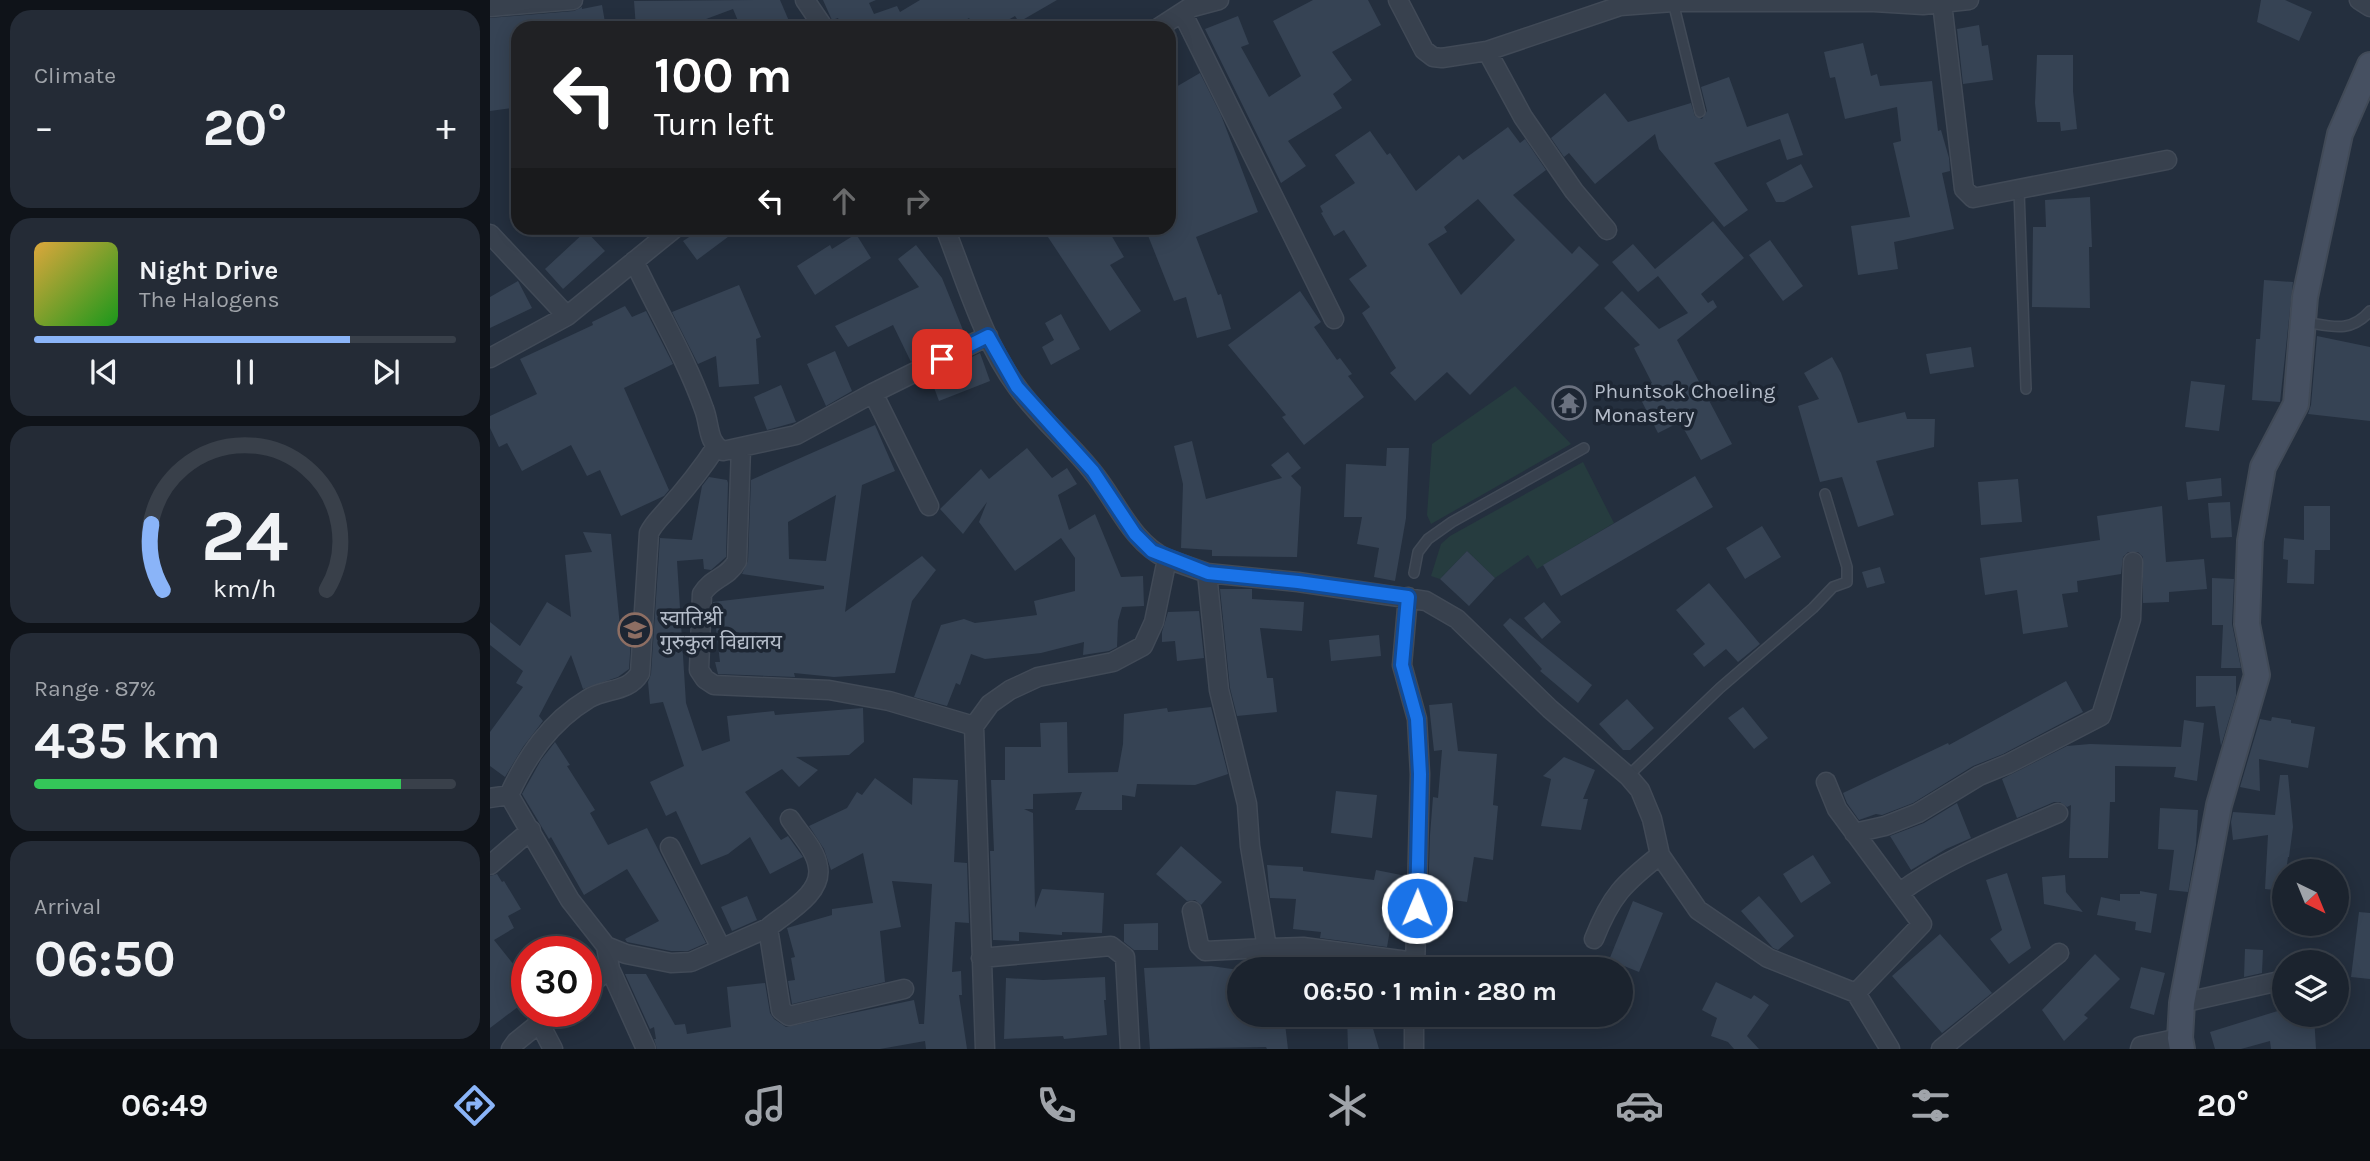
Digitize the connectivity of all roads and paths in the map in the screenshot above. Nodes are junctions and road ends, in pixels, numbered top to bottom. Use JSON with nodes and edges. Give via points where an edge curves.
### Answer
{"nodes":[{"id":1,"x":573,"y":0,"type":"edge"},
{"id":2,"x":805,"y":0,"type":"edge"},
{"id":3,"x":1219,"y":0,"type":"edge"},
{"id":4,"x":1398,"y":0,"type":"edge"},
{"id":5,"x":1969,"y":0,"type":"edge"},
{"id":6,"x":2360,"y":0,"type":"edge"},
{"id":7,"x":1873,"y":1,"type":"edge"},
{"id":8,"x":1672,"y":2,"type":"junction"},
{"id":9,"x":1618,"y":3,"type":"edge"},
{"id":10,"x":1929,"y":3,"type":"edge"},
{"id":11,"x":490,"y":7,"type":"edge"},
{"id":12,"x":1185,"y":7,"type":"edge"},
{"id":13,"x":2370,"y":7,"type":"edge"},
{"id":14,"x":819,"y":21,"type":"edge"},
{"id":15,"x":1167,"y":21,"type":"edge"},
{"id":16,"x":1487,"y":51,"type":"junction"},
{"id":17,"x":2370,"y":65,"type":"edge"},
{"id":18,"x":1700,"y":112,"type":"dead end"},
{"id":19,"x":2168,"y":160,"type":"dead end"},
{"id":20,"x":2019,"y":190,"type":"junction"},
{"id":21,"x":1607,"y":230,"type":"dead end"},
{"id":22,"x":490,"y":234,"type":"edge"},
{"id":23,"x":666,"y":235,"type":"edge"},
{"id":24,"x":948,"y":235,"type":"edge"},
{"id":25,"x":634,"y":261,"type":"junction"},
{"id":26,"x":2370,"y":311,"type":"edge"},
{"id":27,"x":567,"y":316,"type":"junction"},
{"id":28,"x":1334,"y":318,"type":"dead end"},
{"id":29,"x":2303,"y":321,"type":"junction"},
{"id":30,"x":988,"y":336,"type":"junction"},
{"id":31,"x":490,"y":358,"type":"edge"},
{"id":32,"x":2026,"y":389,"type":"dead end"},
{"id":33,"x":873,"y":393,"type":"junction"},
{"id":34,"x":716,"y":447,"type":"junction"},
{"id":35,"x":741,"y":448,"type":"junction"},
{"id":36,"x":1584,"y":448,"type":"dead end"},
{"id":37,"x":1825,"y":494,"type":"dead end"},
{"id":38,"x":929,"y":506,"type":"dead end"},
{"id":39,"x":1167,"y":559,"type":"junction"},
{"id":40,"x":2133,"y":562,"type":"dead end"},
{"id":41,"x":1208,"y":573,"type":"junction"},
{"id":42,"x":1414,"y":573,"type":"dead end"},
{"id":43,"x":1409,"y":592,"type":"junction"},
{"id":44,"x":974,"y":726,"type":"junction"},
{"id":45,"x":1628,"y":776,"type":"junction"},
{"id":46,"x":1826,"y":782,"type":"dead end"},
{"id":47,"x":509,"y":795,"type":"junction"},
{"id":48,"x":490,"y":798,"type":"edge"},
{"id":49,"x":2059,"y":813,"type":"dead end"},
{"id":50,"x":790,"y":819,"type":"dead end"},
{"id":51,"x":531,"y":830,"type":"junction"},
{"id":52,"x":1854,"y":833,"type":"junction"},
{"id":53,"x":670,"y":847,"type":"dead end"},
{"id":54,"x":1660,"y":855,"type":"junction"},
{"id":55,"x":490,"y":865,"type":"edge"},
{"id":56,"x":1899,"y":893,"type":"junction"},
{"id":57,"x":1192,"y":911,"type":"dead end"},
{"id":58,"x":768,"y":928,"type":"junction"},
{"id":59,"x":1594,"y":939,"type":"dead end"},
{"id":60,"x":606,"y":946,"type":"junction"},
{"id":61,"x":721,"y":948,"type":"junction"},
{"id":62,"x":1266,"y":948,"type":"junction"},
{"id":63,"x":2059,"y":953,"type":"dead end"},
{"id":64,"x":1362,"y":957,"type":"edge"},
{"id":65,"x":1415,"y":957,"type":"edge"},
{"id":66,"x":981,"y":958,"type":"junction"},
{"id":67,"x":610,"y":969,"type":"junction"},
{"id":68,"x":602,"y":975,"type":"edge"},
{"id":69,"x":2272,"y":983,"type":"edge"},
{"id":70,"x":904,"y":989,"type":"dead end"},
{"id":71,"x":1856,"y":993,"type":"junction"},
{"id":72,"x":2182,"y":1003,"type":"junction"},
{"id":73,"x":534,"y":1027,"type":"edge"},
{"id":74,"x":548,"y":1027,"type":"edge"},
{"id":75,"x":1414,"y":1027,"type":"edge"},
{"id":76,"x":2181,"y":1043,"type":"edge"},
{"id":77,"x":511,"y":1049,"type":"edge"},
{"id":78,"x":553,"y":1049,"type":"edge"},
{"id":79,"x":646,"y":1049,"type":"edge"},
{"id":80,"x":985,"y":1049,"type":"edge"},
{"id":81,"x":1130,"y":1049,"type":"edge"},
{"id":82,"x":1414,"y":1049,"type":"edge"},
{"id":83,"x":1890,"y":1049,"type":"edge"},
{"id":84,"x":1941,"y":1049,"type":"edge"},
{"id":85,"x":2140,"y":1049,"type":"edge"}],
"edges":[{"from":1,"to":11,"type":"street"},
{"from":2,"to":14,"type":"street"},
{"from":3,"to":12,"type":"street"},
{"from":4,"to":16,"type":"street","via":[[1424,50],[1433,57]]},
{"from":5,"to":10,"type":"street"},
{"from":6,"to":13,"type":"street"},
{"from":7,"to":8,"type":"street"},
{"from":7,"to":10,"type":"street"},
{"from":8,"to":9,"type":"street"},
{"from":8,"to":18,"type":"lane"},
{"from":9,"to":16,"type":"street"},
{"from":10,"to":20,"type":"street","via":[[1964,189],[1973,198]]},
{"from":12,"to":15,"type":"street"},
{"from":12,"to":28,"type":"street"},
{"from":16,"to":21,"type":"street","via":[[1523,117]]},
{"from":17,"to":29,"type":"street","via":[[2340,134]]},
{"from":19,"to":20,"type":"street"},
{"from":20,"to":32,"type":"lane"},
{"from":22,"to":27,"type":"street"},
{"from":23,"to":25,"type":"street"},
{"from":24,"to":30,"type":"street"},
{"from":25,"to":27,"type":"street"},
{"from":25,"to":34,"type":"street","via":[[705,410]]},
{"from":26,"to":29,"type":"lane","via":[[2358,323],[2340,327]]},
{"from":27,"to":31,"type":"street"},
{"from":29,"to":72,"type":"street","via":[[2296,404],[2263,467],[2249,541],[2247,624],[2257,675],[2219,805]]},
{"from":30,"to":33,"type":"street"},
{"from":30,"to":39,"type":"street","via":[[1017,387],[1093,471],[1135,534]]},
{"from":33,"to":35,"type":"street","via":[[796,435]]},
{"from":33,"to":38,"type":"street"},
{"from":34,"to":35,"type":"street","via":[[723,451]]},
{"from":34,"to":47,"type":"street","via":[[649,533],[640,673],[626,687],[590,697],[563,717],[524,763]]},
{"from":35,"to":44,"type":"street","via":[[737,561],[732,571],[707,585],[702,594],[699,670],[705,679],[714,685],[829,690],[889,701]]},
{"from":36,"to":42,"type":"lane","via":[[1428,539],[1418,552]]},
{"from":37,"to":45,"type":"lane","via":[[1847,567],[1847,582],[1833,587]]},
{"from":39,"to":41,"type":"street"},
{"from":39,"to":44,"type":"street","via":[[1154,621],[1143,646],[1113,662],[1019,685],[990,704]]},
{"from":40,"to":52,"type":"street","via":[[2131,619],[2101,716],[1979,776],[1918,813]]},
{"from":41,"to":43,"type":"street"},
{"from":41,"to":62,"type":"street","via":[[1219,690],[1247,804]]},
{"from":43,"to":45,"type":"street","via":[[1457,619]]},
{"from":43,"to":65,"type":"street","via":[[1402,665],[1417,719],[1420,774]]},
{"from":44,"to":66,"type":"street"},
{"from":45,"to":54,"type":"street","via":[[1640,790],[1652,819]]},
{"from":46,"to":52,"type":"street"},
{"from":47,"to":48,"type":"street"},
{"from":47,"to":51,"type":"street"},
{"from":49,"to":56,"type":"street","via":[[1961,857]]},
{"from":50,"to":58,"type":"street","via":[[818,867],[817,881],[810,893]]},
{"from":51,"to":55,"type":"street"},
{"from":51,"to":60,"type":"street","via":[[570,900]]},
{"from":52,"to":56,"type":"street"},
{"from":53,"to":61,"type":"street"},
{"from":54,"to":59,"type":"street","via":[[1627,880],[1605,910]]},
{"from":54,"to":71,"type":"street","via":[[1698,910],[1768,958]]},
{"from":56,"to":71,"type":"street","via":[[1922,923]]},
{"from":57,"to":62,"type":"street","via":[[1199,945],[1205,951]]},
{"from":58,"to":61,"type":"street"},
{"from":58,"to":70,"type":"street","via":[[781,1010],[789,1016]]},
{"from":60,"to":61,"type":"street","via":[[671,963],[691,962]]},
{"from":60,"to":67,"type":"street"},
{"from":62,"to":64,"type":"street","via":[[1303,947]]},
{"from":63,"to":84,"type":"street"},
{"from":66,"to":80,"type":"street"},
{"from":66,"to":81,"type":"street","via":[[1111,946],[1125,957]]},
{"from":67,"to":68,"type":"street"},
{"from":67,"to":79,"type":"street"},
{"from":69,"to":72,"type":"street"},
{"from":71,"to":83,"type":"street"},
{"from":72,"to":76,"type":"street"},
{"from":73,"to":77,"type":"street"},
{"from":74,"to":78,"type":"street"},
{"from":75,"to":82,"type":"street"},
{"from":76,"to":85,"type":"street"}]}
